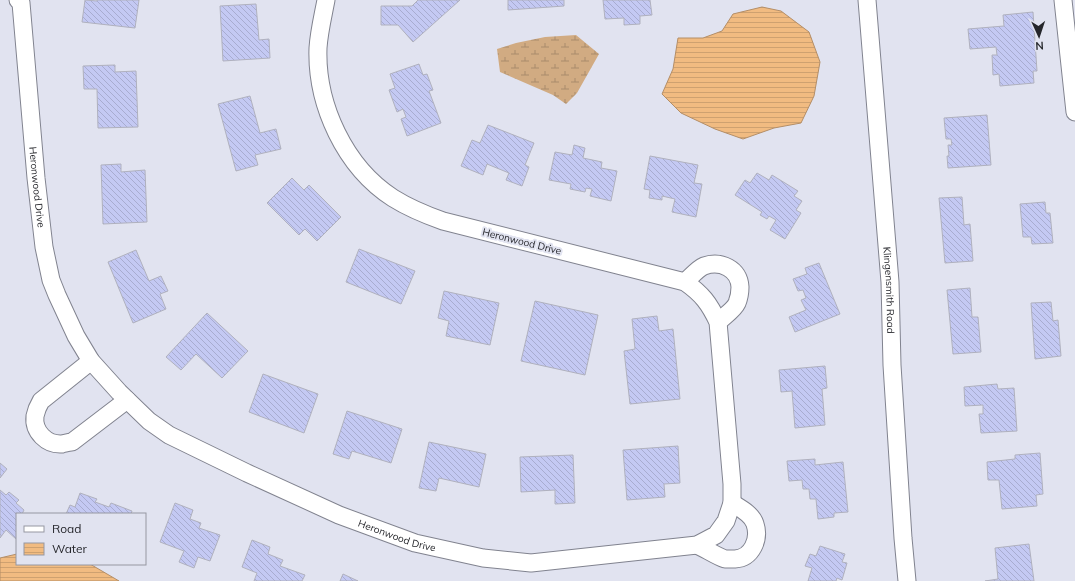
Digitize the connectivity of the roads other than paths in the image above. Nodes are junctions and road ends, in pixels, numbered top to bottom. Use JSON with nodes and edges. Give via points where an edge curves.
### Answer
{"nodes":[{"id":1,"x":326,"y":0,"type":"edge"},
{"id":2,"x":867,"y":0,"type":"edge"},
{"id":3,"x":1063,"y":0,"type":"edge"},
{"id":4,"x":20,"y":1,"type":"edge"},
{"id":5,"x":1075,"y":112,"type":"edge"},
{"id":6,"x":685,"y":282,"type":"junction"},
{"id":7,"x":718,"y":322,"type":"junction"},
{"id":8,"x":90,"y":361,"type":"junction"},
{"id":9,"x":127,"y":400,"type":"junction"},
{"id":10,"x":732,"y":503,"type":"junction"},
{"id":11,"x":697,"y":545,"type":"junction"},
{"id":12,"x":907,"y":581,"type":"edge"}],
"edges":[{"from":1,"to":6,"type":"street","name":"Heronwood Drive","via":[[318,48],[319,70],[322,92],[332,123],[354,160],[370,179],[392,198],[415,211],[443,221]]},
{"from":2,"to":12,"type":"street","name":"Klingensmith Road","via":[[890,282],[892,365],[902,538]]},
{"from":3,"to":5,"type":"street"},
{"from":4,"to":8,"type":"street","name":"Heronwood Drive","via":[[44,247],[57,295]]},
{"from":6,"to":7,"type":"street","name":"Heronwood Drive","via":[[705,299]]},
{"from":6,"to":7,"type":"street","via":[[703,266],[727,266],[735,273],[740,293],[737,303]]},
{"from":7,"to":10,"type":"street","name":"Heronwood Drive"},
{"from":8,"to":9,"type":"street","name":"Heronwood Drive"},
{"from":8,"to":9,"type":"street","via":[[41,401],[35,417],[39,434],[52,443],[72,442]]},
{"from":9,"to":11,"type":"street","name":"Heronwood Drive","via":[[149,421],[169,435],[339,515],[416,543],[483,558],[531,563]]},
{"from":10,"to":11,"type":"street","name":"Heronwood Drive","via":[[726,521],[716,535]]},
{"from":10,"to":11,"type":"street","via":[[755,522],[757,534],[752,550],[745,556],[726,559]]}]}
